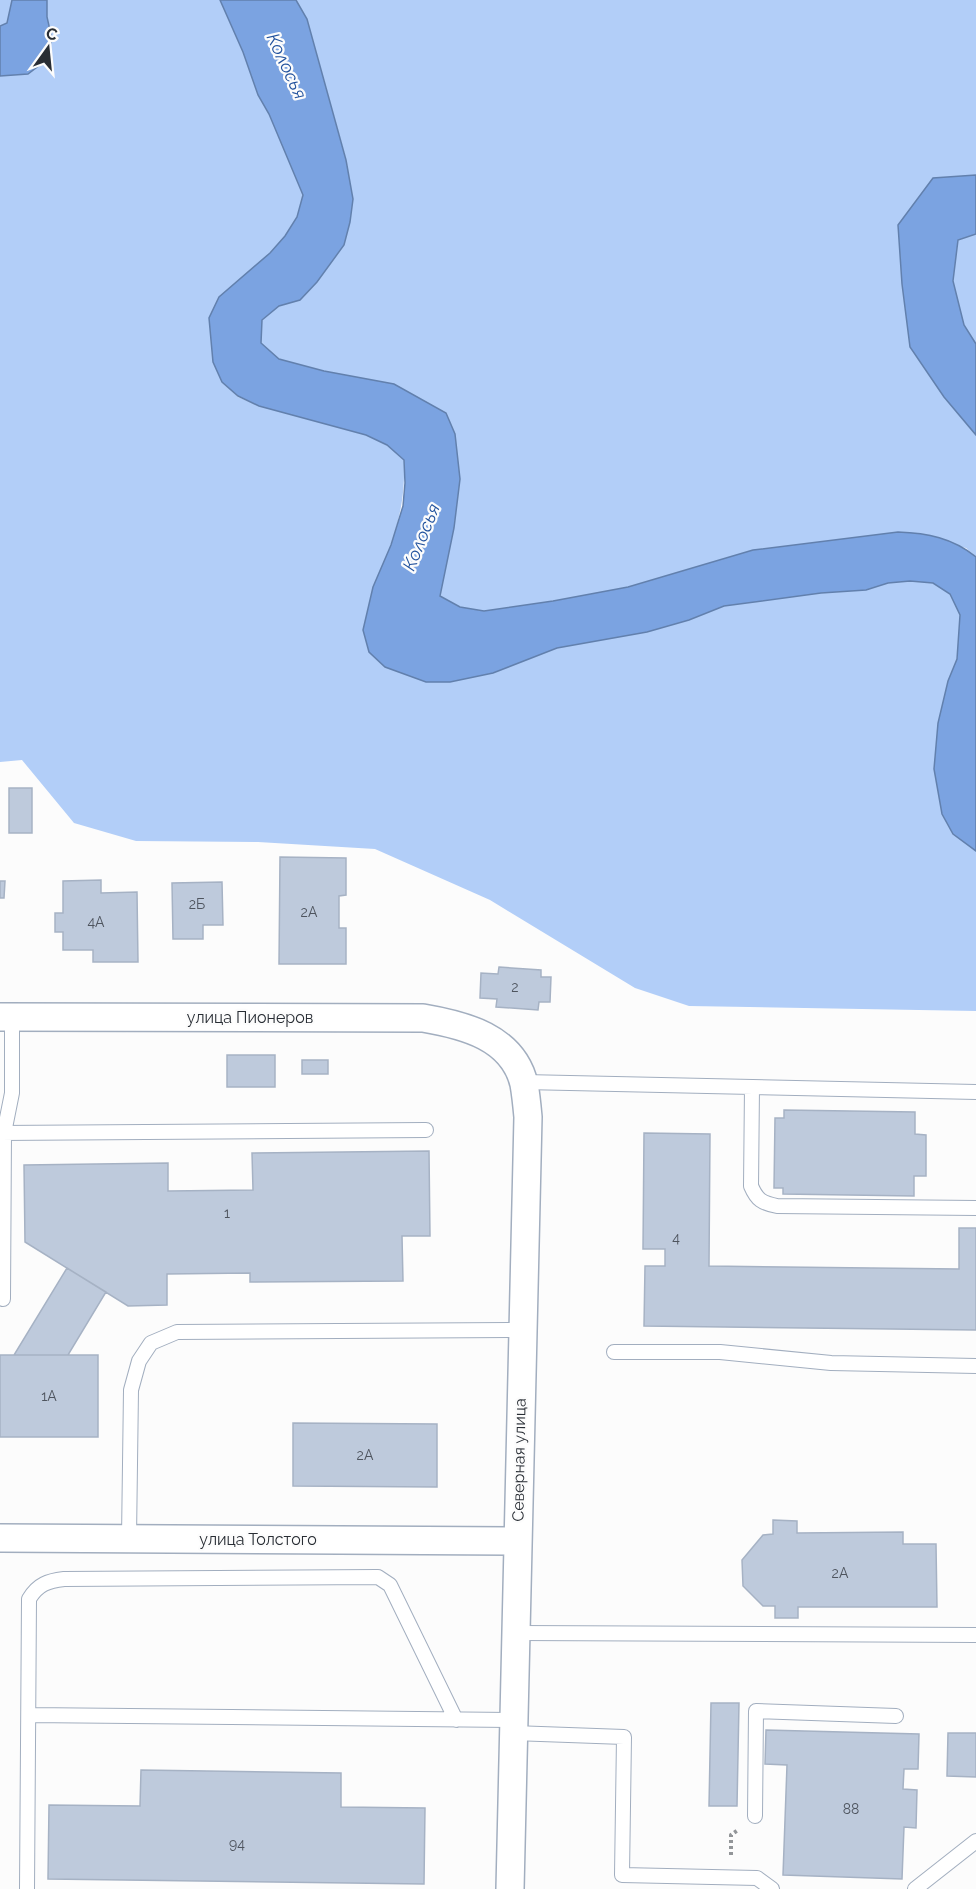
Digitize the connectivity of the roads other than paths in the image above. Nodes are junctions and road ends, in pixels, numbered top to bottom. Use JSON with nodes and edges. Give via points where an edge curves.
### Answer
{"nodes":[{"id":1,"x":6,"y":1016,"type":"edge"},
{"id":2,"x":495,"y":1042,"type":"joint"},
{"id":3,"x":524,"y":1082,"type":"junction"},
{"id":4,"x":752,"y":1087,"type":"junction"},
{"id":5,"x":976,"y":1092,"type":"edge"},
{"id":6,"x":426,"y":1130,"type":"dead end"},
{"id":7,"x":2,"y":1133,"type":"edge"},
{"id":8,"x":976,"y":1208,"type":"edge"},
{"id":9,"x":3,"y":1299,"type":"dead end"},
{"id":10,"x":522,"y":1330,"type":"junction"},
{"id":11,"x":614,"y":1352,"type":"dead end"},
{"id":12,"x":976,"y":1366,"type":"edge"},
{"id":13,"x":0,"y":1538,"type":"edge"},
{"id":14,"x":129,"y":1538,"type":"junction"},
{"id":15,"x":517,"y":1541,"type":"junction"},
{"id":16,"x":516,"y":1633,"type":"junction"},
{"id":17,"x":976,"y":1635,"type":"edge"},
{"id":18,"x":29,"y":1715,"type":"junction"},
{"id":19,"x":896,"y":1716,"type":"dead end"},
{"id":20,"x":456,"y":1720,"type":"junction"},
{"id":21,"x":514,"y":1727,"type":"junction"},
{"id":22,"x":754,"y":1816,"type":"road end"},
{"id":23,"x":976,"y":1841,"type":"edge"},
{"id":24,"x":27,"y":1889,"type":"edge"},
{"id":25,"x":510,"y":1889,"type":"edge"},
{"id":26,"x":772,"y":1889,"type":"edge"},
{"id":27,"x":915,"y":1889,"type":"edge"}],
"edges":[{"from":1,"to":2,"type":"street","name":"улица Пионеров","via":[[423,1018],[473,1029]]},
{"from":1,"to":7,"type":"lane","via":[[12,1093]]},
{"from":2,"to":3,"type":"street","name":"Северная улица","via":[[513,1060]]},
{"from":3,"to":4,"type":"lane"},
{"from":3,"to":10,"type":"street","name":"Северная улица","via":[[528,1117]]},
{"from":4,"to":5,"type":"lane"},
{"from":4,"to":8,"type":"lane","via":[[751,1186],[755,1197],[763,1203]]},
{"from":6,"to":7,"type":"lane"},
{"from":7,"to":9,"type":"lane"},
{"from":10,"to":14,"type":"lane","via":[[177,1332],[151,1343],[139,1361],[131,1390]]},
{"from":10,"to":15,"type":"street","name":"Северная улица"},
{"from":11,"to":12,"type":"lane","via":[[720,1352],[831,1363]]},
{"from":13,"to":14,"type":"street","name":"улица Толстого"},
{"from":14,"to":15,"type":"street","name":"улица Толстого"},
{"from":15,"to":16,"type":"street","name":"Северная улица"},
{"from":16,"to":17,"type":"lane"},
{"from":16,"to":21,"type":"street","name":"Северная улица"},
{"from":18,"to":20,"type":"lane"},
{"from":18,"to":20,"type":"lane","via":[[29,1599],[36,1588],[48,1581],[378,1577],[390,1585]]},
{"from":18,"to":24,"type":"lane"},
{"from":19,"to":22,"type":"lane","via":[[756,1711]]},
{"from":20,"to":21,"type":"lane"},
{"from":21,"to":25,"type":"street","name":"Северная улица"},
{"from":21,"to":26,"type":"lane","via":[[624,1737],[622,1875],[757,1878]]},
{"from":23,"to":27,"type":"lane"}]}
